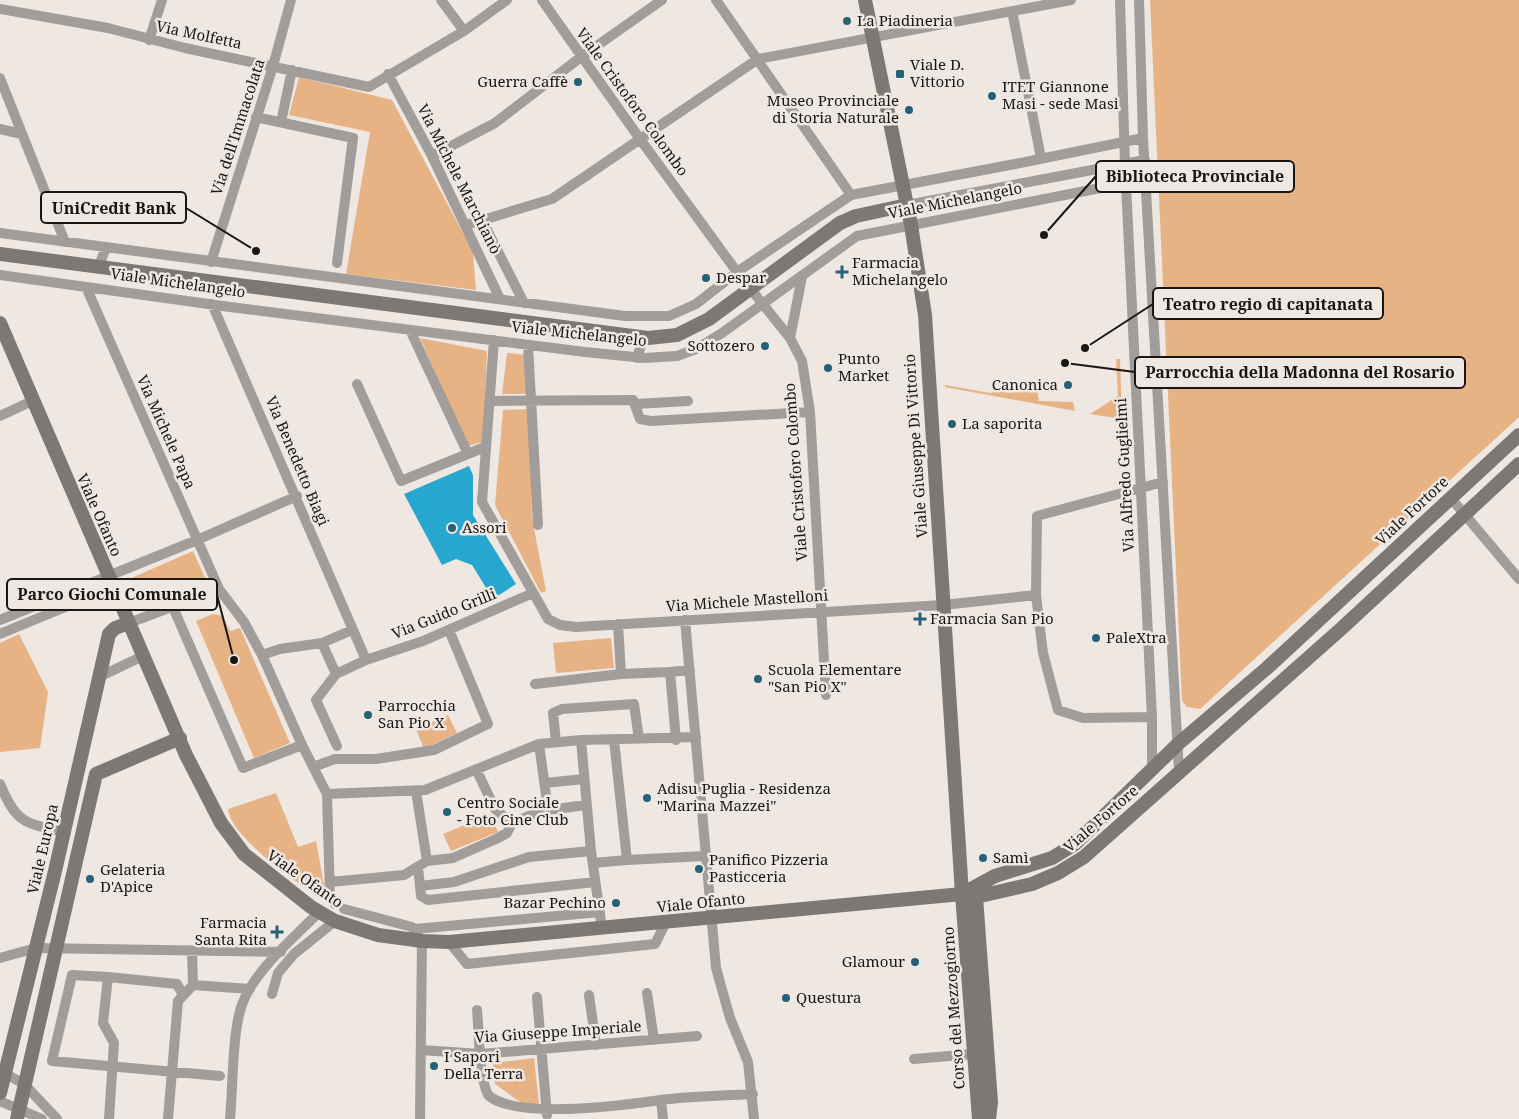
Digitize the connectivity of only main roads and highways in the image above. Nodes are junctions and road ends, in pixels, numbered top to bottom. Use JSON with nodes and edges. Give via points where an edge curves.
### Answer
{"nodes":[{"id":1,"x":865,"y":0,"type":"edge"},
{"id":2,"x":907,"y":205,"type":"junction"},
{"id":3,"x":0,"y":254,"type":"edge"},
{"id":4,"x":0,"y":323,"type":"edge"},
{"id":5,"x":1519,"y":435,"type":"edge"},
{"id":6,"x":1519,"y":464,"type":"edge"},
{"id":7,"x":1329,"y":611,"type":"junction"},
{"id":8,"x":129,"y":623,"type":"junction"},
{"id":9,"x":1342,"y":628,"type":"junction"},
{"id":10,"x":180,"y":738,"type":"junction"},
{"id":11,"x":962,"y":894,"type":"junction"},
{"id":12,"x":976,"y":898,"type":"junction"},
{"id":13,"x":0,"y":1093,"type":"edge"},
{"id":14,"x":18,"y":1115,"type":"edge"},
{"id":15,"x":979,"y":1119,"type":"edge"},
{"id":16,"x":989,"y":1119,"type":"edge"}],
"edges":[{"from":1,"to":2,"type":"main road","name":"Viale Giuseppe Di Vittorio"},
{"from":2,"to":3,"type":"main road","name":"Viale Michelangelo","via":[[856,216],[840,223],[710,319],[677,335],[643,338]]},
{"from":2,"to":11,"type":"main road","name":"Viale Giuseppe Di Vittorio","via":[[925,315]]},
{"from":4,"to":8,"type":"main road","name":"Viale Ofanto"},
{"from":5,"to":7,"type":"main road","name":"Viale Fortore"},
{"from":6,"to":9,"type":"main road","name":"Viale Fortore"},
{"from":7,"to":9,"type":"main road"},
{"from":7,"to":11,"type":"main road","name":"Viale Fortore","via":[[1179,743],[1075,844],[1052,858],[995,876]]},
{"from":8,"to":10,"type":"main road","name":"Viale Ofanto"},
{"from":8,"to":13,"type":"main road","name":"Viale Europa","via":[[109,634]]},
{"from":9,"to":12,"type":"main road","name":"Viale Fortore","via":[[1075,864],[1032,884]]},
{"from":10,"to":11,"type":"main road","name":"Viale Ofanto","via":[[204,794],[244,854],[283,888],[319,912],[335,921],[378,934],[419,935],[450,942],[712,920]]},
{"from":10,"to":14,"type":"main road","via":[[96,774]]},
{"from":11,"to":12,"type":"main road","name":"Viale Fortore"},
{"from":11,"to":15,"type":"main road","name":"Corso del Mezzogiorno"},
{"from":12,"to":16,"type":"main road","name":"Corso del Mezzogiorno","via":[[991,1102]]}]}
